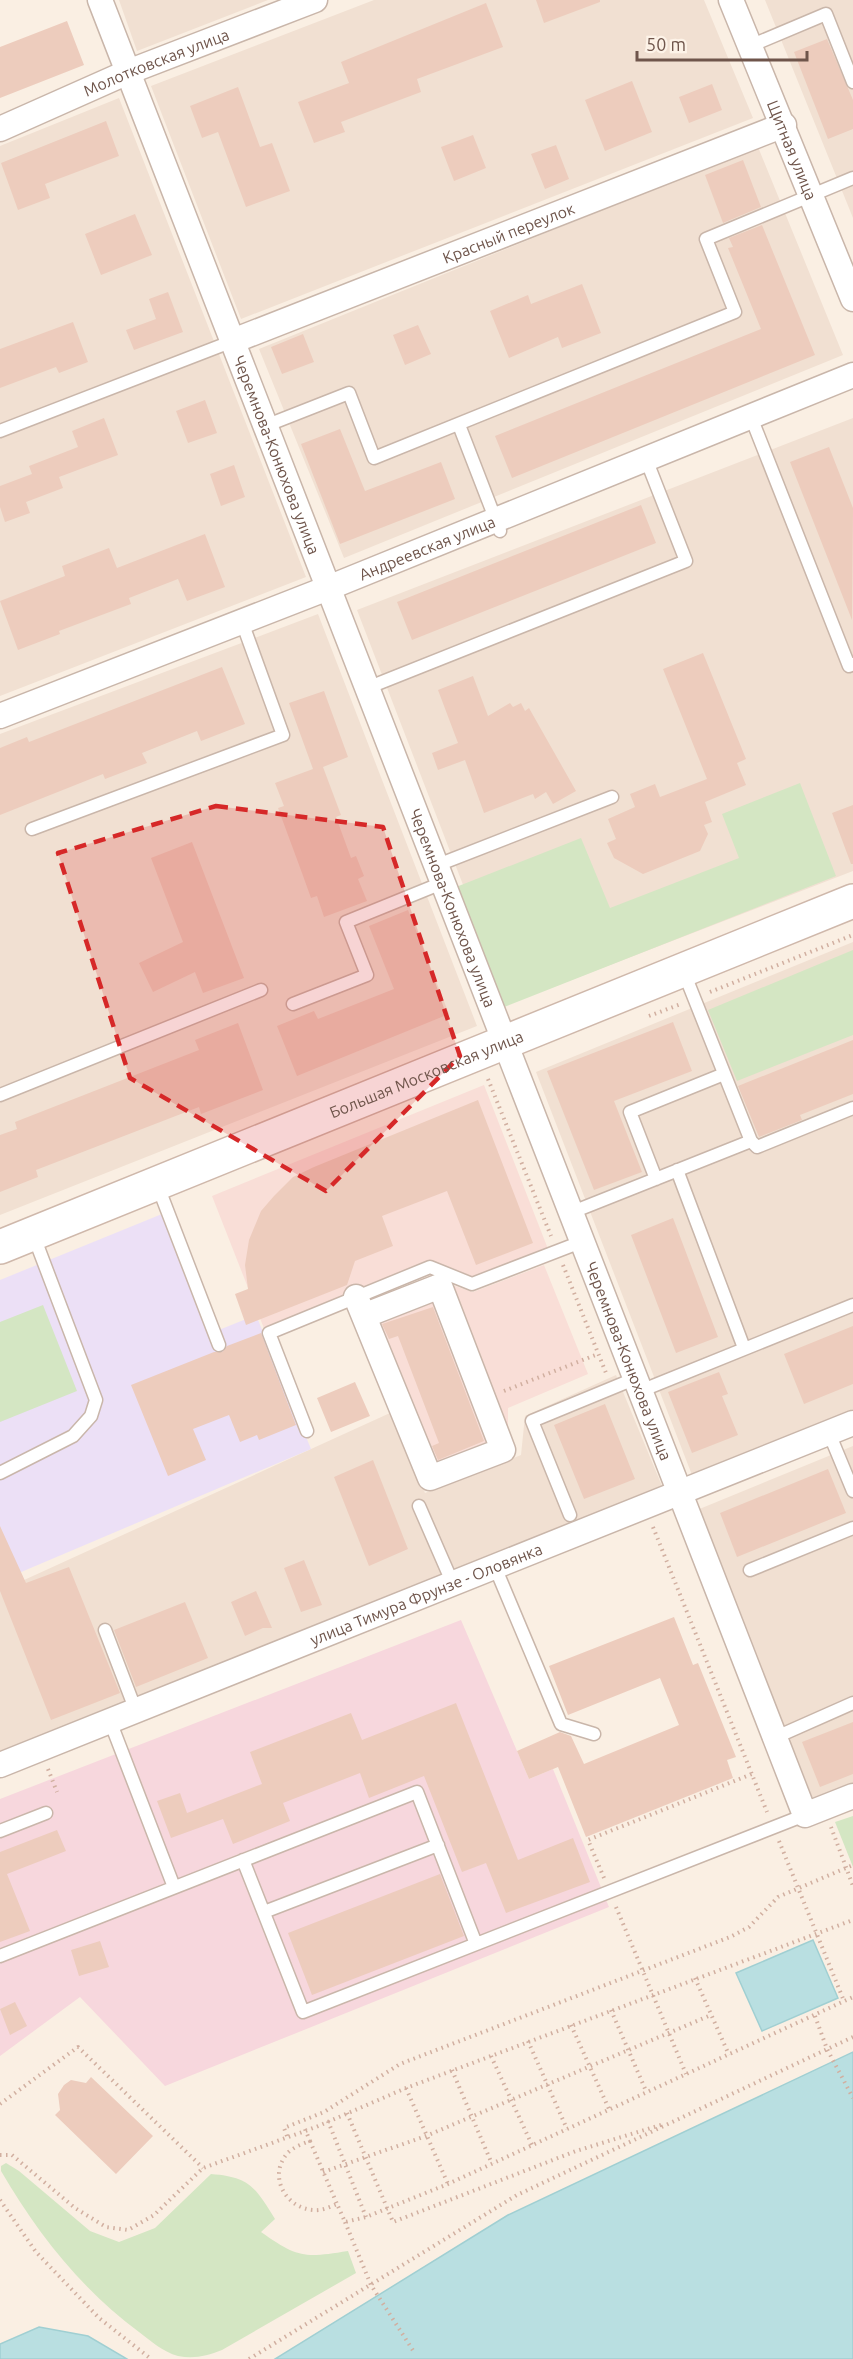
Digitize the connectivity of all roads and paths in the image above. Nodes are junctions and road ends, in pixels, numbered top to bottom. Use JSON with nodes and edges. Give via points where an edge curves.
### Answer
{"nodes":[{"id":1,"x":100,"y":0,"type":"edge"},
{"id":2,"x":315,"y":0,"type":"edge"},
{"id":3,"x":731,"y":0,"type":"edge"},
{"id":4,"x":750,"y":46,"type":"junction"},
{"id":5,"x":128,"y":72,"type":"junction"},
{"id":6,"x":853,"y":82,"type":"edge"},
{"id":7,"x":784,"y":125,"type":"junction"},
{"id":8,"x":0,"y":129,"type":"edge"},
{"id":9,"x":853,"y":178,"type":"edge"},
{"id":10,"x":812,"y":194,"type":"junction"},
{"id":11,"x":853,"y":299,"type":"edge"},
{"id":12,"x":232,"y":341,"type":"junction"},
{"id":13,"x":853,"y":375,"type":"edge"},
{"id":14,"x":751,"y":417,"type":"junction"},
{"id":15,"x":459,"y":424,"type":"junction"},
{"id":16,"x":265,"y":426,"type":"junction"},
{"id":17,"x":0,"y":431,"type":"edge"},
{"id":18,"x":646,"y":459,"type":"junction"},
{"id":19,"x":498,"y":525,"type":"junction"},
{"id":20,"x":328,"y":588,"type":"junction"},
{"id":21,"x":242,"y":622,"type":"junction"},
{"id":22,"x":853,"y":664,"type":"edge"},
{"id":23,"x":367,"y":688,"type":"junction"},
{"id":24,"x":0,"y":716,"type":"edge"},
{"id":25,"x":612,"y":797,"type":"dead end"},
{"id":26,"x":32,"y":829,"type":"dead end"},
{"id":27,"x":439,"y":874,"type":"junction"},
{"id":28,"x":853,"y":902,"type":"edge"},
{"id":29,"x":683,"y":969,"type":"junction"},
{"id":30,"x":261,"y":990,"type":"dead end"},
{"id":31,"x":293,"y":1004,"type":"dead end"},
{"id":32,"x":503,"y":1041,"type":"junction"},
{"id":33,"x":724,"y":1074,"type":"junction"},
{"id":34,"x":488,"y":1080,"type":"dead end"},
{"id":35,"x":0,"y":1095,"type":"edge"},
{"id":36,"x":853,"y":1108,"type":"edge"},
{"id":37,"x":751,"y":1141,"type":"junction"},
{"id":38,"x":677,"y":1170,"type":"junction"},
{"id":39,"x":656,"y":1179,"type":"junction"},
{"id":40,"x":156,"y":1183,"type":"junction"},
{"id":41,"x":570,"y":1213,"type":"junction"},
{"id":42,"x":33,"y":1233,"type":"junction"},
{"id":43,"x":580,"y":1242,"type":"junction"},
{"id":44,"x":0,"y":1247,"type":"edge"},
{"id":45,"x":557,"y":1251,"type":"junction"},
{"id":46,"x":853,"y":1305,"type":"edge"},
{"id":47,"x":361,"y":1306,"type":"junction"},
{"id":48,"x":219,"y":1345,"type":"dead end"},
{"id":49,"x":744,"y":1348,"type":"junction"},
{"id":50,"x":598,"y":1354,"type":"junction"},
{"id":51,"x":478,"y":1383,"type":"junction"},
{"id":52,"x":628,"y":1386,"type":"junction"},
{"id":53,"x":853,"y":1423,"type":"edge"},
{"id":54,"x":307,"y":1431,"type":"dead end"},
{"id":55,"x":829,"y":1433,"type":"junction"},
{"id":56,"x":0,"y":1473,"type":"edge"},
{"id":57,"x":853,"y":1491,"type":"edge"},
{"id":58,"x":679,"y":1493,"type":"junction"},
{"id":59,"x":419,"y":1506,"type":"dead end"},
{"id":60,"x":645,"y":1507,"type":"junction"},
{"id":61,"x":570,"y":1515,"type":"dead end"},
{"id":62,"x":853,"y":1528,"type":"edge"},
{"id":63,"x":495,"y":1567,"type":"junction"},
{"id":64,"x":750,"y":1569,"type":"dead end"},
{"id":65,"x":453,"y":1584,"type":"junction"},
{"id":66,"x":105,"y":1630,"type":"dead end"},
{"id":67,"x":853,"y":1703,"type":"edge"},
{"id":68,"x":136,"y":1710,"type":"junction"},
{"id":69,"x":110,"y":1721,"type":"junction"},
{"id":70,"x":594,"y":1734,"type":"dead end"},
{"id":71,"x":774,"y":1738,"type":"junction"},
{"id":72,"x":0,"y":1765,"type":"edge"},
{"id":73,"x":752,"y":1774,"type":"junction"},
{"id":74,"x":853,"y":1796,"type":"edge"},
{"id":75,"x":46,"y":1813,"type":"dead end"},
{"id":76,"x":805,"y":1815,"type":"junction"},
{"id":77,"x":773,"y":1828,"type":"junction"},
{"id":78,"x":0,"y":1831,"type":"edge"},
{"id":79,"x":438,"y":1845,"type":"junction"},
{"id":80,"x":243,"y":1860,"type":"junction"},
{"id":81,"x":853,"y":1865,"type":"edge"},
{"id":82,"x":174,"y":1887,"type":"junction"},
{"id":83,"x":797,"y":1889,"type":"junction"},
{"id":84,"x":609,"y":1892,"type":"junction"},
{"id":85,"x":264,"y":1912,"type":"junction"},
{"id":86,"x":853,"y":1920,"type":"edge"},
{"id":87,"x":814,"y":1933,"type":"junction"},
{"id":88,"x":476,"y":1944,"type":"junction"},
{"id":89,"x":0,"y":1956,"type":"edge"},
{"id":90,"x":642,"y":1970,"type":"junction"},
{"id":91,"x":695,"y":1978,"type":"junction"},
{"id":92,"x":653,"y":1994,"type":"junction"},
{"id":93,"x":853,"y":1997,"type":"edge"},
{"id":94,"x":844,"y":2001,"type":"junction"},
{"id":95,"x":611,"y":2010,"type":"junction"},
{"id":96,"x":711,"y":2014,"type":"junction"},
{"id":97,"x":815,"y":2016,"type":"junction"},
{"id":98,"x":571,"y":2025,"type":"junction"},
{"id":99,"x":669,"y":2032,"type":"junction"},
{"id":100,"x":853,"y":2037,"type":"edge"},
{"id":101,"x":528,"y":2041,"type":"junction"},
{"id":102,"x":826,"y":2049,"type":"junction"},
{"id":103,"x":628,"y":2050,"type":"junction"},
{"id":104,"x":490,"y":2055,"type":"junction"},
{"id":105,"x":729,"y":2055,"type":"junction"},
{"id":106,"x":590,"y":2066,"type":"junction"},
{"id":107,"x":452,"y":2070,"type":"junction"},
{"id":108,"x":686,"y":2074,"type":"junction"},
{"id":109,"x":547,"y":2084,"type":"junction"},
{"id":110,"x":406,"y":2088,"type":"junction"},
{"id":111,"x":646,"y":2091,"type":"junction"},
{"id":112,"x":853,"y":2098,"type":"edge"},
{"id":113,"x":511,"y":2100,"type":"junction"},
{"id":114,"x":0,"y":2104,"type":"edge"},
{"id":115,"x":609,"y":2109,"type":"junction"},
{"id":116,"x":347,"y":2113,"type":"junction"},
{"id":117,"x":471,"y":2116,"type":"junction"},
{"id":118,"x":679,"y":2119,"type":"junction"},
{"id":119,"x":328,"y":2121,"type":"junction"},
{"id":120,"x":567,"y":2129,"type":"junction"},
{"id":121,"x":305,"y":2130,"type":"junction"},
{"id":122,"x":287,"y":2136,"type":"junction"},
{"id":123,"x":426,"y":2136,"type":"junction"},
{"id":124,"x":310,"y":2141,"type":"junction"},
{"id":125,"x":532,"y":2145,"type":"junction"},
{"id":126,"x":0,"y":2155,"type":"edge"},
{"id":127,"x":365,"y":2156,"type":"junction"},
{"id":128,"x":343,"y":2163,"type":"junction"},
{"id":129,"x":492,"y":2164,"type":"junction"},
{"id":130,"x":203,"y":2168,"type":"junction"},
{"id":131,"x":323,"y":2172,"type":"junction"},
{"id":132,"x":448,"y":2184,"type":"junction"},
{"id":133,"x":0,"y":2200,"type":"edge"},
{"id":134,"x":337,"y":2204,"type":"junction"},
{"id":135,"x":387,"y":2208,"type":"junction"},
{"id":136,"x":366,"y":2217,"type":"junction"},
{"id":137,"x":345,"y":2222,"type":"junction"},
{"id":138,"x":371,"y":2285,"type":"junction"},
{"id":139,"x":414,"y":2352,"type":"dead end"},
{"id":140,"x":151,"y":2359,"type":"edge"},
{"id":141,"x":249,"y":2359,"type":"edge"}],
"edges":[{"from":1,"to":5,"type":"street","name":"Черемнова-Конюхова улица"},
{"from":2,"to":5,"type":"street","name":"Молотковская улица"},
{"from":3,"to":4,"type":"street","name":"Щитная улица"},
{"from":4,"to":6,"type":"lane","via":[[826,14]]},
{"from":4,"to":7,"type":"street","name":"Щитная улица"},
{"from":5,"to":8,"type":"street","name":"Молотковская улица"},
{"from":5,"to":12,"type":"street","name":"Черемнова-Конюхова улица"},
{"from":7,"to":10,"type":"street","name":"Щитная улица"},
{"from":7,"to":12,"type":"street","name":"Красный переулок"},
{"from":9,"to":10,"type":"lane"},
{"from":10,"to":11,"type":"street","name":"Щитная улица"},
{"from":10,"to":15,"type":"lane","via":[[706,239],[735,312]]},
{"from":12,"to":16,"type":"street","name":"Черемнова-Конюхова улица"},
{"from":12,"to":17,"type":"lane"},
{"from":13,"to":14,"type":"street","name":"Андреевская улица"},
{"from":14,"to":18,"type":"street","name":"Андреевская улица"},
{"from":14,"to":22,"type":"lane","via":[[849,666]]},
{"from":15,"to":16,"type":"lane","via":[[374,458],[349,393]]},
{"from":15,"to":19,"type":"lane"},
{"from":16,"to":20,"type":"street","name":"Черемнова-Конюхова улица"},
{"from":18,"to":19,"type":"street","name":"Андреевская улица"},
{"from":18,"to":23,"type":"lane","via":[[686,561]]},
{"from":19,"to":20,"type":"street","name":"Андреевская улица"},
{"from":20,"to":21,"type":"street","name":"Андреевская улица"},
{"from":20,"to":23,"type":"street","name":"Черемнова-Конюхова улица"},
{"from":21,"to":24,"type":"street","name":"Андреевская улица"},
{"from":21,"to":26,"type":"lane","via":[[283,735]]},
{"from":23,"to":27,"type":"street","name":"Черемнова-Конюхова улица"},
{"from":25,"to":27,"type":"lane"},
{"from":27,"to":31,"type":"lane","via":[[346,922],[367,975]]},
{"from":27,"to":32,"type":"street","name":"Черемнова-Конюхова улица"},
{"from":28,"to":29,"type":"main road","name":"Большая Московская улица"},
{"from":29,"to":32,"type":"main road","name":"Большая Московская улица"},
{"from":29,"to":33,"type":"lane"},
{"from":30,"to":35,"type":"lane"},
{"from":32,"to":40,"type":"main road","name":"Большая Московская улица"},
{"from":32,"to":41,"type":"street","name":"Черемнова-Конюхова улица"},
{"from":33,"to":37,"type":"lane"},
{"from":33,"to":39,"type":"lane","via":[[630,1112]]},
{"from":34,"to":45,"type":"path"},
{"from":36,"to":37,"type":"lane","via":[[758,1147]]},
{"from":37,"to":38,"type":"lane"},
{"from":38,"to":39,"type":"lane"},
{"from":38,"to":49,"type":"lane"},
{"from":39,"to":41,"type":"lane"},
{"from":40,"to":42,"type":"main road","name":"Большая Московская улица"},
{"from":40,"to":48,"type":"lane"},
{"from":41,"to":43,"type":"street","name":"Черемнова-Конюхова улица"},
{"from":42,"to":44,"type":"main road","name":"Большая Московская улица"},
{"from":42,"to":56,"type":"lane","via":[[96,1400],[91,1416],[72,1436]]},
{"from":43,"to":45,"type":"lane"},
{"from":43,"to":52,"type":"street","name":"Черемнова-Конюхова улица"},
{"from":45,"to":47,"type":"lane","via":[[472,1284],[430,1267]]},
{"from":45,"to":50,"type":"path"},
{"from":46,"to":49,"type":"lane"},
{"from":47,"to":51,"type":"street","via":[[440,1286]]},
{"from":47,"to":51,"type":"street","via":[[430,1478],[503,1450]]},
{"from":47,"to":54,"type":"lane","via":[[269,1333]]},
{"from":49,"to":52,"type":"lane"},
{"from":50,"to":51,"type":"path","via":[[505,1391]]},
{"from":50,"to":52,"type":"path"},
{"from":52,"to":58,"type":"street","name":"Черемнова-Конюхова улица"},
{"from":52,"to":61,"type":"lane","via":[[532,1420]]},
{"from":53,"to":55,"type":"street","name":"улица Тимура Фрунзе - Оловянка"},
{"from":55,"to":57,"type":"lane"},
{"from":55,"to":58,"type":"street","name":"улица Тимура Фрунзе - Оловянка"},
{"from":58,"to":60,"type":"street","name":"улица Тимура Фрунзе - Оловянка"},
{"from":58,"to":71,"type":"street","name":"Черемнова-Конюхова улица"},
{"from":59,"to":65,"type":"lane"},
{"from":60,"to":63,"type":"street","name":"улица Тимура Фрунзе - Оловянка"},
{"from":60,"to":73,"type":"path"},
{"from":62,"to":64,"type":"lane"},
{"from":63,"to":65,"type":"street","name":"улица Тимура Фрунзе - Оловянка"},
{"from":63,"to":70,"type":"lane","via":[[561,1724]]},
{"from":65,"to":68,"type":"street","name":"улица Тимура Фрунзе - Оловянка"},
{"from":66,"to":68,"type":"lane"},
{"from":67,"to":71,"type":"lane"},
{"from":68,"to":69,"type":"street","name":"улица Тимура Фрунзе - Оловянка"},
{"from":69,"to":72,"type":"street","name":"улица Тимура Фрунзе - Оловянка"},
{"from":69,"to":82,"type":"lane"},
{"from":71,"to":76,"type":"street","name":"Черемнова-Конюхова улица"},
{"from":73,"to":77,"type":"path"},
{"from":73,"to":84,"type":"path","via":[[588,1840]]},
{"from":74,"to":76,"type":"street"},
{"from":75,"to":78,"type":"lane"},
{"from":76,"to":77,"type":"lane"},
{"from":77,"to":83,"type":"path"},
{"from":77,"to":84,"type":"lane"},
{"from":79,"to":80,"type":"lane","via":[[417,1792]]},
{"from":79,"to":85,"type":"lane"},
{"from":79,"to":88,"type":"lane"},
{"from":80,"to":82,"type":"lane"},
{"from":80,"to":85,"type":"lane"},
{"from":81,"to":83,"type":"path"},
{"from":82,"to":89,"type":"lane"},
{"from":83,"to":87,"type":"path"},
{"from":83,"to":90,"type":"path","via":[[778,1898],[740,1932]]},
{"from":84,"to":88,"type":"lane"},
{"from":84,"to":90,"type":"path"},
{"from":85,"to":88,"type":"lane","via":[[303,2012]]},
{"from":86,"to":87,"type":"path"},
{"from":87,"to":91,"type":"path"},
{"from":87,"to":94,"type":"path"},
{"from":90,"to":92,"type":"path"},
{"from":90,"to":122,"type":"path","via":[[400,2064],[324,2112],[284,2128]]},
{"from":91,"to":92,"type":"path"},
{"from":91,"to":96,"type":"path"},
{"from":92,"to":95,"type":"path"},
{"from":92,"to":99,"type":"path"},
{"from":93,"to":94,"type":"path"},
{"from":94,"to":97,"type":"path"},
{"from":95,"to":98,"type":"path"},
{"from":95,"to":103,"type":"path"},
{"from":96,"to":99,"type":"path"},
{"from":96,"to":105,"type":"path"},
{"from":97,"to":102,"type":"path"},
{"from":97,"to":105,"type":"path"},
{"from":98,"to":101,"type":"path"},
{"from":98,"to":106,"type":"path"},
{"from":99,"to":103,"type":"path"},
{"from":99,"to":108,"type":"path"},
{"from":100,"to":102,"type":"path"},
{"from":101,"to":104,"type":"path"},
{"from":101,"to":109,"type":"path"},
{"from":102,"to":112,"type":"path"},
{"from":102,"to":118,"type":"path"},
{"from":103,"to":106,"type":"path"},
{"from":103,"to":111,"type":"path"},
{"from":104,"to":107,"type":"path"},
{"from":104,"to":113,"type":"path"},
{"from":105,"to":108,"type":"path"},
{"from":106,"to":109,"type":"path"},
{"from":106,"to":115,"type":"path"},
{"from":107,"to":110,"type":"path"},
{"from":107,"to":117,"type":"path"},
{"from":108,"to":111,"type":"path"},
{"from":109,"to":113,"type":"path"},
{"from":109,"to":120,"type":"path"},
{"from":110,"to":116,"type":"path"},
{"from":110,"to":123,"type":"path"},
{"from":111,"to":115,"type":"path"},
{"from":113,"to":117,"type":"path"},
{"from":113,"to":125,"type":"path"},
{"from":114,"to":130,"type":"path","via":[[78,2047]]},
{"from":115,"to":120,"type":"path"},
{"from":116,"to":119,"type":"path"},
{"from":116,"to":127,"type":"path"},
{"from":117,"to":123,"type":"path"},
{"from":117,"to":129,"type":"path"},
{"from":118,"to":135,"type":"path","via":[[576,2151],[393,2222]]},
{"from":118,"to":138,"type":"path","via":[[517,2195]]},
{"from":119,"to":121,"type":"path"},
{"from":119,"to":128,"type":"path"},
{"from":120,"to":125,"type":"path"},
{"from":121,"to":122,"type":"path"},
{"from":121,"to":124,"type":"path"},
{"from":122,"to":130,"type":"path"},
{"from":123,"to":127,"type":"path"},
{"from":123,"to":132,"type":"path"},
{"from":124,"to":131,"type":"path"},
{"from":124,"to":134,"type":"path","via":[[286,2154],[279,2166],[278,2184],[287,2199],[302,2208],[316,2211]]},
{"from":125,"to":129,"type":"path"},
{"from":126,"to":130,"type":"path","via":[[12,2155],[75,2208],[106,2228],[128,2230],[154,2215]]},
{"from":127,"to":128,"type":"path"},
{"from":127,"to":135,"type":"path"},
{"from":128,"to":131,"type":"path"},
{"from":128,"to":136,"type":"path"},
{"from":129,"to":132,"type":"path"},
{"from":131,"to":134,"type":"path"},
{"from":132,"to":135,"type":"path"},
{"from":133,"to":140,"type":"path","via":[[36,2252],[99,2318]]},
{"from":134,"to":137,"type":"path"},
{"from":135,"to":136,"type":"path"},
{"from":136,"to":137,"type":"path"},
{"from":137,"to":138,"type":"path"},
{"from":138,"to":139,"type":"path"},
{"from":138,"to":141,"type":"path"}]}
